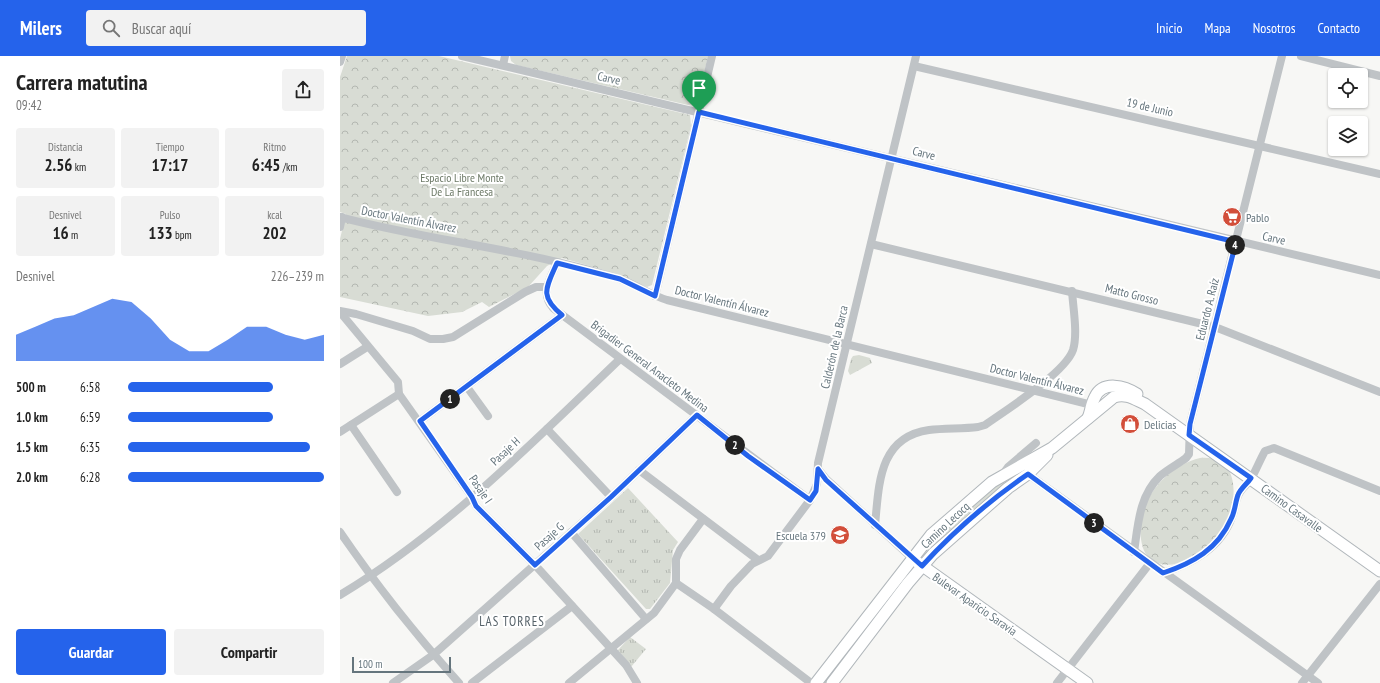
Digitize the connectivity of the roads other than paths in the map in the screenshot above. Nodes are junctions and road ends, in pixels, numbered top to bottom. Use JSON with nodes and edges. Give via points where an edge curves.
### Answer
{"nodes":[{"id":1,"x":342,"y":56,"type":"edge"},
{"id":2,"x":462,"y":56,"type":"edge"},
{"id":3,"x":505,"y":56,"type":"edge"},
{"id":4,"x":712,"y":56,"type":"edge"},
{"id":5,"x":916,"y":56,"type":"edge"},
{"id":6,"x":1282,"y":56,"type":"edge"},
{"id":7,"x":1301,"y":56,"type":"edge"},
{"id":8,"x":340,"y":62,"type":"edge"},
{"id":9,"x":503,"y":65,"type":"junction"},
{"id":10,"x":914,"y":66,"type":"junction"},
{"id":11,"x":1380,"y":76,"type":"edge"},
{"id":12,"x":699,"y":112,"type":"junction"},
{"id":13,"x":1260,"y":145,"type":"junction"},
{"id":14,"x":892,"y":158,"type":"junction"},
{"id":15,"x":1380,"y":174,"type":"edge"},
{"id":16,"x":341,"y":217,"type":"edge"},
{"id":17,"x":340,"y":227,"type":"edge"},
{"id":18,"x":1236,"y":242,"type":"junction"},
{"id":19,"x":871,"y":244,"type":"junction"},
{"id":20,"x":557,"y":263,"type":"junction"},
{"id":21,"x":1380,"y":275,"type":"edge"},
{"id":22,"x":547,"y":287,"type":"junction"},
{"id":23,"x":1072,"y":291,"type":"junction"},
{"id":24,"x":655,"y":296,"type":"junction"},
{"id":25,"x":340,"y":312,"type":"edge"},
{"id":26,"x":562,"y":315,"type":"junction"},
{"id":27,"x":1215,"y":327,"type":"junction"},
{"id":28,"x":847,"y":344,"type":"junction"},
{"id":29,"x":367,"y":347,"type":"junction"},
{"id":30,"x":620,"y":359,"type":"junction"},
{"id":31,"x":340,"y":364,"type":"edge"},
{"id":32,"x":468,"y":386,"type":"junction"},
{"id":33,"x":1035,"y":391,"type":"junction"},
{"id":34,"x":1380,"y":392,"type":"edge"},
{"id":35,"x":399,"y":394,"type":"junction"},
{"id":36,"x":1145,"y":404,"type":"joint"},
{"id":37,"x":1096,"y":407,"type":"junction"},
{"id":38,"x":697,"y":415,"type":"junction"},
{"id":39,"x":488,"y":416,"type":"dead end"},
{"id":40,"x":420,"y":421,"type":"junction"},
{"id":41,"x":351,"y":425,"type":"junction"},
{"id":42,"x":547,"y":429,"type":"junction"},
{"id":43,"x":340,"y":432,"type":"edge"},
{"id":44,"x":1189,"y":435,"type":"junction"},
{"id":45,"x":1036,"y":443,"type":"dead end"},
{"id":46,"x":1052,"y":448,"type":"junction"},
{"id":47,"x":818,"y":469,"type":"junction"},
{"id":48,"x":639,"y":470,"type":"junction"},
{"id":49,"x":1028,"y":474,"type":"junction"},
{"id":50,"x":1003,"y":475,"type":"junction"},
{"id":51,"x":1251,"y":478,"type":"junction"},
{"id":52,"x":1380,"y":490,"type":"edge"},
{"id":53,"x":397,"y":492,"type":"dead end"},
{"id":54,"x":472,"y":497,"type":"junction"},
{"id":55,"x":611,"y":497,"type":"junction"},
{"id":56,"x":810,"y":500,"type":"junction"},
{"id":57,"x":703,"y":518,"type":"junction"},
{"id":58,"x":875,"y":525,"type":"junction"},
{"id":59,"x":340,"y":532,"type":"edge"},
{"id":60,"x":571,"y":532,"type":"junction"},
{"id":61,"x":1134,"y":552,"type":"junction"},
{"id":62,"x":912,"y":558,"type":"junction"},
{"id":63,"x":758,"y":560,"type":"junction"},
{"id":64,"x":1150,"y":563,"type":"junction"},
{"id":65,"x":535,"y":565,"type":"junction"},
{"id":66,"x":922,"y":566,"type":"junction"},
{"id":67,"x":1380,"y":571,"type":"edge"},
{"id":68,"x":1163,"y":573,"type":"junction"},
{"id":69,"x":370,"y":577,"type":"junction"},
{"id":70,"x":676,"y":583,"type":"junction"},
{"id":71,"x":1380,"y":584,"type":"edge"},
{"id":72,"x":340,"y":596,"type":"edge"},
{"id":73,"x":572,"y":606,"type":"junction"},
{"id":74,"x":714,"y":609,"type":"junction"},
{"id":75,"x":646,"y":619,"type":"junction"},
{"id":76,"x":610,"y":648,"type":"junction"},
{"id":77,"x":433,"y":655,"type":"junction"},
{"id":78,"x":1068,"y":670,"type":"junction"},
{"id":79,"x":1308,"y":676,"type":"junction"},
{"id":80,"x":393,"y":683,"type":"edge"},
{"id":81,"x":459,"y":683,"type":"edge"},
{"id":82,"x":472,"y":683,"type":"edge"},
{"id":83,"x":569,"y":683,"type":"edge"},
{"id":84,"x":637,"y":683,"type":"edge"},
{"id":85,"x":811,"y":683,"type":"edge"},
{"id":86,"x":816,"y":683,"type":"edge"},
{"id":87,"x":832,"y":683,"type":"edge"},
{"id":88,"x":1057,"y":683,"type":"edge"},
{"id":89,"x":1087,"y":683,"type":"edge"},
{"id":90,"x":1302,"y":683,"type":"edge"},
{"id":91,"x":1318,"y":683,"type":"edge"}],
"edges":[{"from":1,"to":8,"type":"street"},
{"from":2,"to":9,"type":"street","name":"Carve"},
{"from":3,"to":9,"type":"street"},
{"from":4,"to":12,"type":"street"},
{"from":5,"to":10,"type":"street","name":"Calderón de la Barca"},
{"from":6,"to":13,"type":"street","name":"Eduardo A. Raíz"},
{"from":7,"to":11,"type":"street"},
{"from":9,"to":12,"type":"street","name":"Carve"},
{"from":10,"to":13,"type":"street","name":"19 de Junio"},
{"from":10,"to":14,"type":"street","name":"Calderón de la Barca"},
{"from":12,"to":14,"type":"street","name":"Carve"},
{"from":12,"to":24,"type":"street"},
{"from":13,"to":15,"type":"street","name":"19 de Junio"},
{"from":13,"to":18,"type":"street","name":"Eduardo A. Raíz"},
{"from":14,"to":18,"type":"street","name":"Carve"},
{"from":14,"to":19,"type":"street","name":"Calderón de la Barca"},
{"from":16,"to":17,"type":"street"},
{"from":16,"to":20,"type":"street","name":"Doctor Valentín Álvarez"},
{"from":18,"to":21,"type":"street","name":"Carve"},
{"from":18,"to":27,"type":"street","name":"Eduardo A. Raíz"},
{"from":19,"to":23,"type":"street","name":"Matto Grosso"},
{"from":19,"to":28,"type":"street","name":"Calderón de la Barca"},
{"from":20,"to":22,"type":"street"},
{"from":20,"to":24,"type":"street","name":"Doctor Valentín Álvarez","via":[[620,279]]},
{"from":22,"to":25,"type":"street","via":[[536,287],[524,292],[453,337],[443,339],[430,339],[413,331],[356,314]]},
{"from":22,"to":26,"type":"street","name":"Brigadier General Anacleto Medina","via":[[548,300]]},
{"from":23,"to":27,"type":"street","name":"Matto Grosso"},
{"from":23,"to":33,"type":"street","via":[[1075,342],[1073,350],[1069,358]]},
{"from":24,"to":28,"type":"street","name":"Doctor Valentín Álvarez"},
{"from":25,"to":29,"type":"street","name":"Pasaje I"},
{"from":26,"to":30,"type":"street","name":"Brigadier General Anacleto Medina"},
{"from":26,"to":32,"type":"street"},
{"from":27,"to":34,"type":"street","name":"Matto Grosso"},
{"from":27,"to":44,"type":"street","name":"Eduardo A. Raíz"},
{"from":28,"to":33,"type":"street","name":"Doctor Valentín Álvarez"},
{"from":28,"to":47,"type":"street","name":"Calderón de la Barca"},
{"from":29,"to":31,"type":"street"},
{"from":29,"to":35,"type":"street","name":"Pasaje I","via":[[398,382]]},
{"from":30,"to":38,"type":"street","name":"Brigadier General Anacleto Medina"},
{"from":30,"to":42,"type":"street","name":"Pasaje H"},
{"from":32,"to":39,"type":"street"},
{"from":32,"to":40,"type":"street"},
{"from":33,"to":37,"type":"street","name":"Doctor Valentín Álvarez"},
{"from":33,"to":58,"type":"street","via":[[978,427],[928,430],[916,434],[894,448],[886,458],[880,478]]},
{"from":35,"to":40,"type":"street","name":"Pasaje I"},
{"from":35,"to":41,"type":"street"},
{"from":36,"to":37,"type":"street","name":"Camino Lecocq","via":[[1130,389],[1114,386],[1104,388],[1098,393]]},
{"from":36,"to":44,"type":"street","name":"Camino Casavalle"},
{"from":37,"to":46,"type":"street","name":"Camino Lecocq","via":[[1088,418]]},
{"from":38,"to":48,"type":"street","name":"Pasaje G"},
{"from":38,"to":56,"type":"street","name":"Brigadier General Anacleto Medina","via":[[748,456]]},
{"from":40,"to":54,"type":"street","name":"Pasaje I"},
{"from":41,"to":43,"type":"street"},
{"from":41,"to":53,"type":"street"},
{"from":42,"to":54,"type":"street","name":"Pasaje H"},
{"from":42,"to":55,"type":"street"},
{"from":44,"to":51,"type":"street","name":"Camino Casavalle"},
{"from":44,"to":61,"type":"street","name":"Eduardo A. Raíz","via":[[1186,458],[1160,476],[1147,493],[1138,519]]},
{"from":45,"to":50,"type":"street","via":[[1008,467]]},
{"from":46,"to":49,"type":"street","name":"Camino Lecocq"},
{"from":46,"to":50,"type":"street","name":"Camino Lecocq"},
{"from":47,"to":56,"type":"street","name":"Calderón de la Barca","via":[[816,491]]},
{"from":47,"to":58,"type":"street","name":"Bulevar Aparicio Saravia","via":[[826,480]]},
{"from":48,"to":55,"type":"street","name":"Pasaje G"},
{"from":48,"to":57,"type":"street"},
{"from":49,"to":61,"type":"street"},
{"from":49,"to":66,"type":"street","name":"Camino Lecocq","via":[[964,526]]},
{"from":50,"to":62,"type":"street","name":"Camino Lecocq","via":[[931,535]]},
{"from":51,"to":52,"type":"street","via":[[1265,451],[1274,448]]},
{"from":51,"to":67,"type":"street","name":"Camino Casavalle"},
{"from":51,"to":68,"type":"street","via":[[1238,495],[1232,518],[1214,546],[1200,557]]},
{"from":54,"to":65,"type":"street","name":"Pasaje I","via":[[476,506]]},
{"from":54,"to":69,"type":"street","name":"Pasaje H"},
{"from":55,"to":60,"type":"street","name":"Pasaje G"},
{"from":56,"to":63,"type":"street","name":"Calderón de la Barca","via":[[768,556]]},
{"from":57,"to":63,"type":"street"},
{"from":57,"to":70,"type":"street","via":[[677,555]]},
{"from":58,"to":62,"type":"street","name":"Bulevar Aparicio Saravia"},
{"from":59,"to":69,"type":"street"},
{"from":60,"to":65,"type":"street","name":"Pasaje G"},
{"from":60,"to":75,"type":"street"},
{"from":61,"to":64,"type":"street"},
{"from":62,"to":66,"type":"street","name":"Bulevar Aparicio Saravia"},
{"from":62,"to":86,"type":"street","name":"Camino Lecocq"},
{"from":63,"to":74,"type":"street","name":"Calderón de la Barca","via":[[731,586]]},
{"from":64,"to":68,"type":"street"},
{"from":64,"to":78,"type":"street"},
{"from":65,"to":73,"type":"street","name":"Pasaje I"},
{"from":65,"to":77,"type":"street","name":"Pasaje G"},
{"from":66,"to":78,"type":"street","name":"Bulevar Aparicio Saravia"},
{"from":66,"to":87,"type":"street","name":"Camino Lecocq"},
{"from":68,"to":79,"type":"street"},
{"from":69,"to":72,"type":"street","name":"Pasaje H"},
{"from":69,"to":77,"type":"street"},
{"from":70,"to":74,"type":"street"},
{"from":70,"to":75,"type":"street","via":[[654,613]]},
{"from":71,"to":79,"type":"street"},
{"from":73,"to":76,"type":"street","name":"Pasaje I"},
{"from":73,"to":82,"type":"street"},
{"from":74,"to":85,"type":"street"},
{"from":75,"to":76,"type":"street"},
{"from":76,"to":83,"type":"street"},
{"from":76,"to":84,"type":"street","name":"Pasaje I","via":[[626,665]]},
{"from":77,"to":80,"type":"street","name":"Pasaje G"},
{"from":77,"to":81,"type":"street"},
{"from":78,"to":88,"type":"street"},
{"from":78,"to":89,"type":"street","name":"Bulevar Aparicio Saravia"},
{"from":79,"to":90,"type":"street"},
{"from":79,"to":91,"type":"street"}]}
